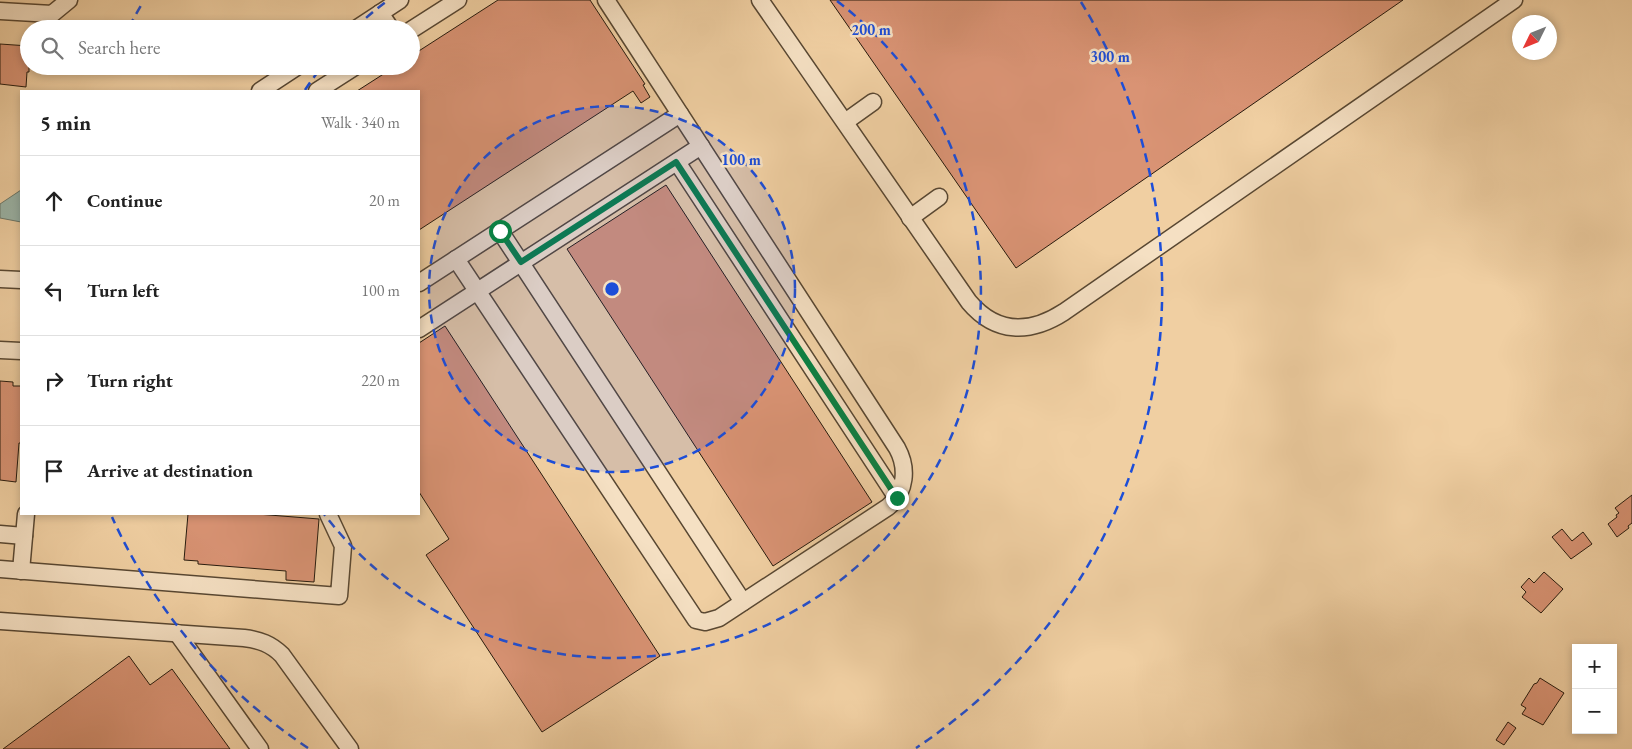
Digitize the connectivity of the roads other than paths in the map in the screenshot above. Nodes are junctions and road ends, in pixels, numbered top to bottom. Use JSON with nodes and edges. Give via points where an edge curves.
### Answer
{"nodes":[{"id":1,"x":69,"y":0,"type":"edge"},
{"id":2,"x":400,"y":0,"type":"edge"},
{"id":3,"x":458,"y":0,"type":"edge"},
{"id":4,"x":606,"y":0,"type":"edge"},
{"id":5,"x":760,"y":0,"type":"edge"},
{"id":6,"x":1514,"y":0,"type":"edge"},
{"id":7,"x":0,"y":11,"type":"edge"},
{"id":8,"x":380,"y":13,"type":"junction"},
{"id":9,"x":370,"y":20,"type":"edge"},
{"id":10,"x":385,"y":20,"type":"edge"},
{"id":11,"x":420,"y":24,"type":"edge"},
{"id":12,"x":284,"y":75,"type":"edge"},
{"id":13,"x":342,"y":75,"type":"edge"},
{"id":14,"x":262,"y":90,"type":"edge"},
{"id":15,"x":319,"y":90,"type":"edge"},
{"id":16,"x":873,"y":102,"type":"dead end"},
{"id":17,"x":680,"y":114,"type":"junction"},
{"id":18,"x":844,"y":122,"type":"junction"},
{"id":19,"x":701,"y":146,"type":"junction"},
{"id":20,"x":676,"y":162,"type":"junction"},
{"id":21,"x":939,"y":197,"type":"dead end"},
{"id":22,"x":910,"y":218,"type":"junction"},
{"id":23,"x":500,"y":231,"type":"junction"},
{"id":24,"x":456,"y":259,"type":"junction"},
{"id":25,"x":521,"y":262,"type":"junction"},
{"id":26,"x":0,"y":279,"type":"edge"},
{"id":27,"x":20,"y":280,"type":"edge"},
{"id":28,"x":420,"y":282,"type":"edge"},
{"id":29,"x":477,"y":291,"type":"junction"},
{"id":30,"x":420,"y":328,"type":"edge"},
{"id":31,"x":0,"y":350,"type":"edge"},
{"id":32,"x":20,"y":351,"type":"edge"},
{"id":33,"x":897,"y":498,"type":"junction"},
{"id":34,"x":26,"y":515,"type":"edge"},
{"id":35,"x":328,"y":515,"type":"edge"},
{"id":36,"x":0,"y":534,"type":"edge"},
{"id":37,"x":24,"y":536,"type":"junction"},
{"id":38,"x":0,"y":569,"type":"edge"},
{"id":39,"x":21,"y":571,"type":"junction"},
{"id":40,"x":743,"y":602,"type":"junction"},
{"id":41,"x":0,"y":621,"type":"edge"},
{"id":42,"x":177,"y":634,"type":"junction"},
{"id":43,"x":260,"y":749,"type":"edge"},
{"id":44,"x":350,"y":749,"type":"edge"}],
"edges":[{"from":1,"to":7,"type":"street","via":[[52,14]]},
{"from":2,"to":8,"type":"street"},
{"from":3,"to":11,"type":"street"},
{"from":4,"to":17,"type":"street"},
{"from":5,"to":18,"type":"street"},
{"from":6,"to":22,"type":"street","via":[[1064,312],[1041,324],[1023,328],[1007,326],[976,310]]},
{"from":8,"to":9,"type":"street"},
{"from":8,"to":10,"type":"street"},
{"from":12,"to":14,"type":"street"},
{"from":13,"to":15,"type":"street"},
{"from":16,"to":18,"type":"street"},
{"from":17,"to":19,"type":"street"},
{"from":17,"to":23,"type":"street"},
{"from":18,"to":22,"type":"street"},
{"from":19,"to":20,"type":"street"},
{"from":19,"to":33,"type":"street","via":[[897,448],[902,457],[904,477]]},
{"from":20,"to":25,"type":"street"},
{"from":20,"to":33,"type":"street"},
{"from":21,"to":22,"type":"street"},
{"from":23,"to":24,"type":"street"},
{"from":23,"to":25,"type":"street"},
{"from":24,"to":28,"type":"street"},
{"from":24,"to":29,"type":"street"},
{"from":25,"to":29,"type":"street"},
{"from":25,"to":40,"type":"street"},
{"from":26,"to":27,"type":"street"},
{"from":29,"to":30,"type":"street"},
{"from":29,"to":40,"type":"street","via":[[693,618],[710,622]]},
{"from":31,"to":32,"type":"street"},
{"from":33,"to":40,"type":"street"},
{"from":34,"to":37,"type":"street"},
{"from":35,"to":39,"type":"street","via":[[343,546],[339,596]]},
{"from":36,"to":37,"type":"street"},
{"from":37,"to":39,"type":"street"},
{"from":38,"to":39,"type":"street"},
{"from":41,"to":42,"type":"street"},
{"from":42,"to":43,"type":"street"},
{"from":42,"to":44,"type":"street","via":[[254,639],[271,645],[282,655]]}]}
